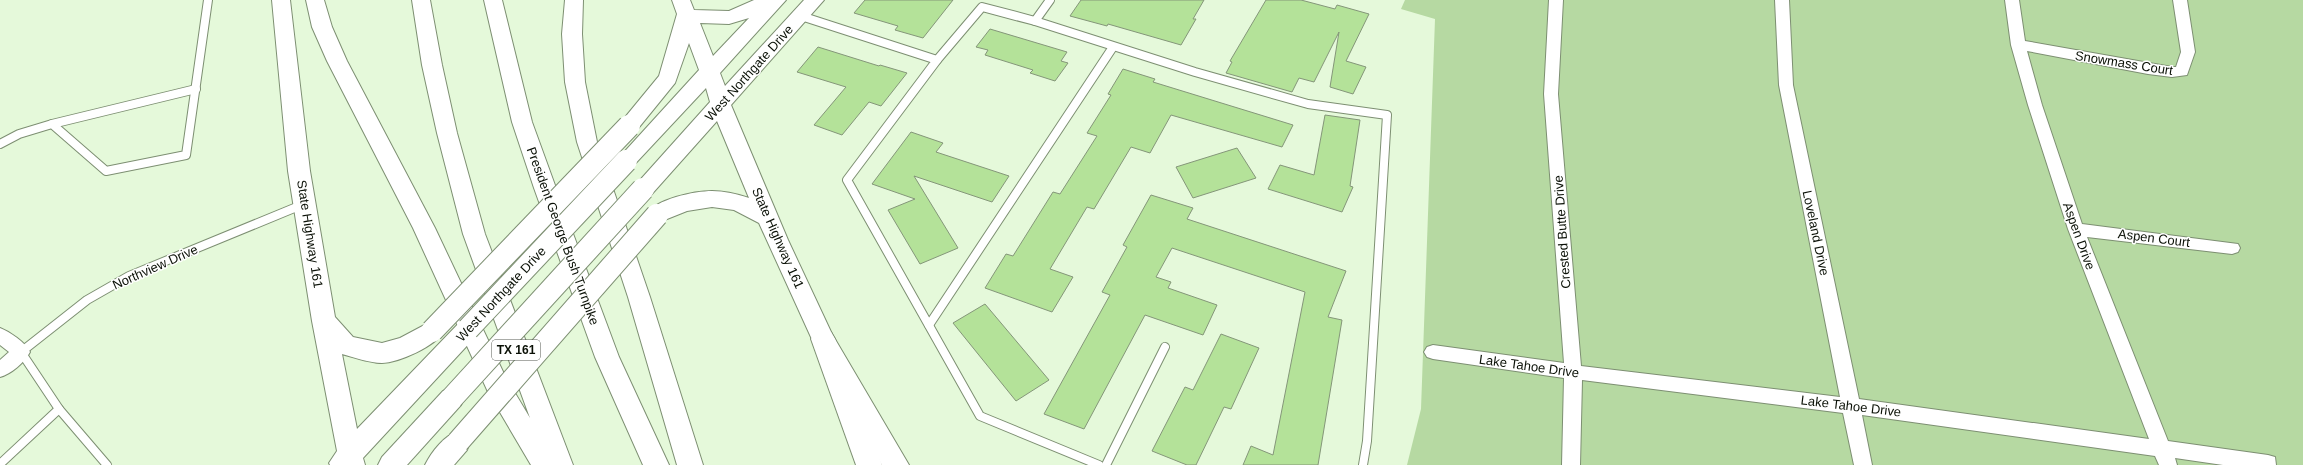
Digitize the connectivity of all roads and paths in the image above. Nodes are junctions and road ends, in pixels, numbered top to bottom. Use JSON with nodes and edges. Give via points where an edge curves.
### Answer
{"nodes":[{"id":1,"x":208,"y":0,"type":"edge"},
{"id":2,"x":281,"y":0,"type":"edge"},
{"id":3,"x":315,"y":0,"type":"edge"},
{"id":4,"x":421,"y":0,"type":"edge"},
{"id":5,"x":493,"y":0,"type":"edge"},
{"id":6,"x":574,"y":0,"type":"edge"},
{"id":7,"x":768,"y":0,"type":"edge"},
{"id":8,"x":777,"y":0,"type":"edge"},
{"id":9,"x":815,"y":0,"type":"edge"},
{"id":10,"x":1050,"y":0,"type":"edge"},
{"id":11,"x":1556,"y":0,"type":"edge"},
{"id":12,"x":1782,"y":0,"type":"edge"},
{"id":13,"x":2012,"y":0,"type":"edge"},
{"id":14,"x":2180,"y":0,"type":"edge"},
{"id":15,"x":683,"y":8,"type":"edge"},
{"id":16,"x":801,"y":16,"type":"junction"},
{"id":17,"x":1035,"y":20,"type":"junction"},
{"id":18,"x":2018,"y":45,"type":"junction"},
{"id":19,"x":1112,"y":46,"type":"junction"},
{"id":20,"x":937,"y":60,"type":"junction"},
{"id":21,"x":710,"y":72,"type":"junction"},
{"id":22,"x":196,"y":89,"type":"junction"},
{"id":23,"x":720,"y":104,"type":"junction"},
{"id":24,"x":52,"y":124,"type":"junction"},
{"id":25,"x":0,"y":144,"type":"edge"},
{"id":26,"x":305,"y":204,"type":"junction"},
{"id":27,"x":768,"y":218,"type":"junction"},
{"id":28,"x":2076,"y":228,"type":"junction"},
{"id":29,"x":2232,"y":248,"type":"dead end"},
{"id":30,"x":324,"y":321,"type":"junction"},
{"id":31,"x":929,"y":325,"type":"junction"},
{"id":32,"x":0,"y":335,"type":"edge"},
{"id":33,"x":823,"y":339,"type":"junction"},
{"id":34,"x":1165,"y":347,"type":"dead end"},
{"id":35,"x":21,"y":352,"type":"junction"},
{"id":36,"x":1433,"y":352,"type":"dead end"},
{"id":37,"x":0,"y":370,"type":"edge"},
{"id":38,"x":1573,"y":372,"type":"junction"},
{"id":39,"x":1851,"y":406,"type":"junction"},
{"id":40,"x":59,"y":409,"type":"junction"},
{"id":41,"x":2165,"y":457,"type":"edge"},
{"id":42,"x":347,"y":461,"type":"edge"},
{"id":43,"x":2268,"y":463,"type":"dead end"},
{"id":44,"x":0,"y":464,"type":"edge"},
{"id":45,"x":107,"y":465,"type":"edge"},
{"id":46,"x":391,"y":465,"type":"edge"},
{"id":47,"x":438,"y":465,"type":"edge"},
{"id":48,"x":546,"y":465,"type":"edge"},
{"id":49,"x":560,"y":465,"type":"edge"},
{"id":50,"x":656,"y":465,"type":"edge"},
{"id":51,"x":690,"y":465,"type":"edge"},
{"id":52,"x":869,"y":465,"type":"edge"},
{"id":53,"x":896,"y":465,"type":"edge"},
{"id":54,"x":1099,"y":465,"type":"edge"},
{"id":55,"x":1106,"y":465,"type":"edge"},
{"id":56,"x":1363,"y":465,"type":"edge"},
{"id":57,"x":1571,"y":465,"type":"edge"},
{"id":58,"x":1862,"y":465,"type":"edge"}],
"edges":[{"from":1,"to":22,"type":"lane"},
{"from":2,"to":26,"type":"main road","name":"State Highway 161","via":[[288,88]]},
{"from":3,"to":48,"type":"main road","via":[[322,26],[337,61],[424,228],[497,385]]},
{"from":4,"to":49,"type":"main road","number":"TX 161","via":[[447,133],[474,234]]},
{"from":5,"to":50,"type":"main road","name":"President George Bush Turnpike","via":[[522,122],[544,188],[607,357]]},
{"from":6,"to":51,"type":"main road","via":[[572,34],[575,82],[587,142],[639,297]]},
{"from":7,"to":15,"type":"main road","via":[[751,11],[728,19]]},
{"from":8,"to":21,"type":"main road","name":"West Northgate Drive"},
{"from":9,"to":16,"type":"main road","name":"West Northgate Drive"},
{"from":10,"to":17,"type":"lane"},
{"from":11,"to":38,"type":"street","name":"Crested Butte Drive","via":[[1552,94]]},
{"from":12,"to":39,"type":"street","name":"Loveland Drive","via":[[1786,85]]},
{"from":13,"to":18,"type":"street","name":"Aspen Drive"},
{"from":14,"to":18,"type":"street","name":"Snowmass Court","via":[[2188,52],[2182,71],[2148,69]]},
{"from":15,"to":21,"type":"main road","name":"State Highway 161"},
{"from":15,"to":30,"type":"main road","bridge":true,"via":[[668,78],[630,126],[432,331],[407,346],[382,352],[346,346]]},
{"from":16,"to":20,"type":"lane"},
{"from":16,"to":23,"type":"main road","name":"West Northgate Drive"},
{"from":17,"to":19,"type":"lane"},
{"from":17,"to":20,"type":"lane","via":[[982,7]]},
{"from":18,"to":28,"type":"street","name":"Aspen Drive"},
{"from":19,"to":31,"type":"lane"},
{"from":19,"to":56,"type":"lane","via":[[1308,104],[1387,115],[1367,441]]},
{"from":20,"to":31,"type":"lane","via":[[847,180]]},
{"from":21,"to":23,"type":"main road","name":"State Highway 161"},
{"from":21,"to":42,"type":"main road","name":"West Northgate Drive","bridge":true},
{"from":22,"to":24,"type":"lane"},
{"from":22,"to":24,"type":"lane","via":[[186,155],[106,171]]},
{"from":23,"to":27,"type":"main road","name":"State Highway 161"},
{"from":23,"to":46,"type":"main road","name":"West Northgate Drive","bridge":true},
{"from":24,"to":25,"type":"lane","via":[[19,134]]},
{"from":26,"to":30,"type":"main road","name":"State Highway 161"},
{"from":26,"to":35,"type":"lane","name":"Northview Drive","via":[[129,276],[86,300]]},
{"from":27,"to":33,"type":"main road","name":"State Highway 161"},
{"from":27,"to":47,"type":"main road","bridge":true,"via":[[732,201],[700,199],[674,206],[657,215]]},
{"from":28,"to":29,"type":"street","name":"Aspen Court"},
{"from":28,"to":41,"type":"street","name":"Aspen Drive"},
{"from":30,"to":42,"type":"main road","name":"State Highway 161"},
{"from":31,"to":54,"type":"lane","via":[[980,416]]},
{"from":32,"to":35,"type":"street"},
{"from":33,"to":52,"type":"main road"},
{"from":33,"to":53,"type":"main road","name":"State Highway 161"},
{"from":34,"to":55,"type":"lane"},
{"from":35,"to":37,"type":"street","name":"Northview Drive"},
{"from":35,"to":40,"type":"lane"},
{"from":36,"to":38,"type":"street","name":"Lake Tahoe Drive"},
{"from":38,"to":39,"type":"street","name":"Lake Tahoe Drive"},
{"from":38,"to":57,"type":"street","name":"Crested Butte Drive"},
{"from":39,"to":41,"type":"street","name":"Lake Tahoe Drive"},
{"from":39,"to":58,"type":"street","name":"Loveland Drive"},
{"from":40,"to":44,"type":"lane"},
{"from":40,"to":45,"type":"lane"},
{"from":41,"to":43,"type":"street","name":"Lake Tahoe Drive"}]}
